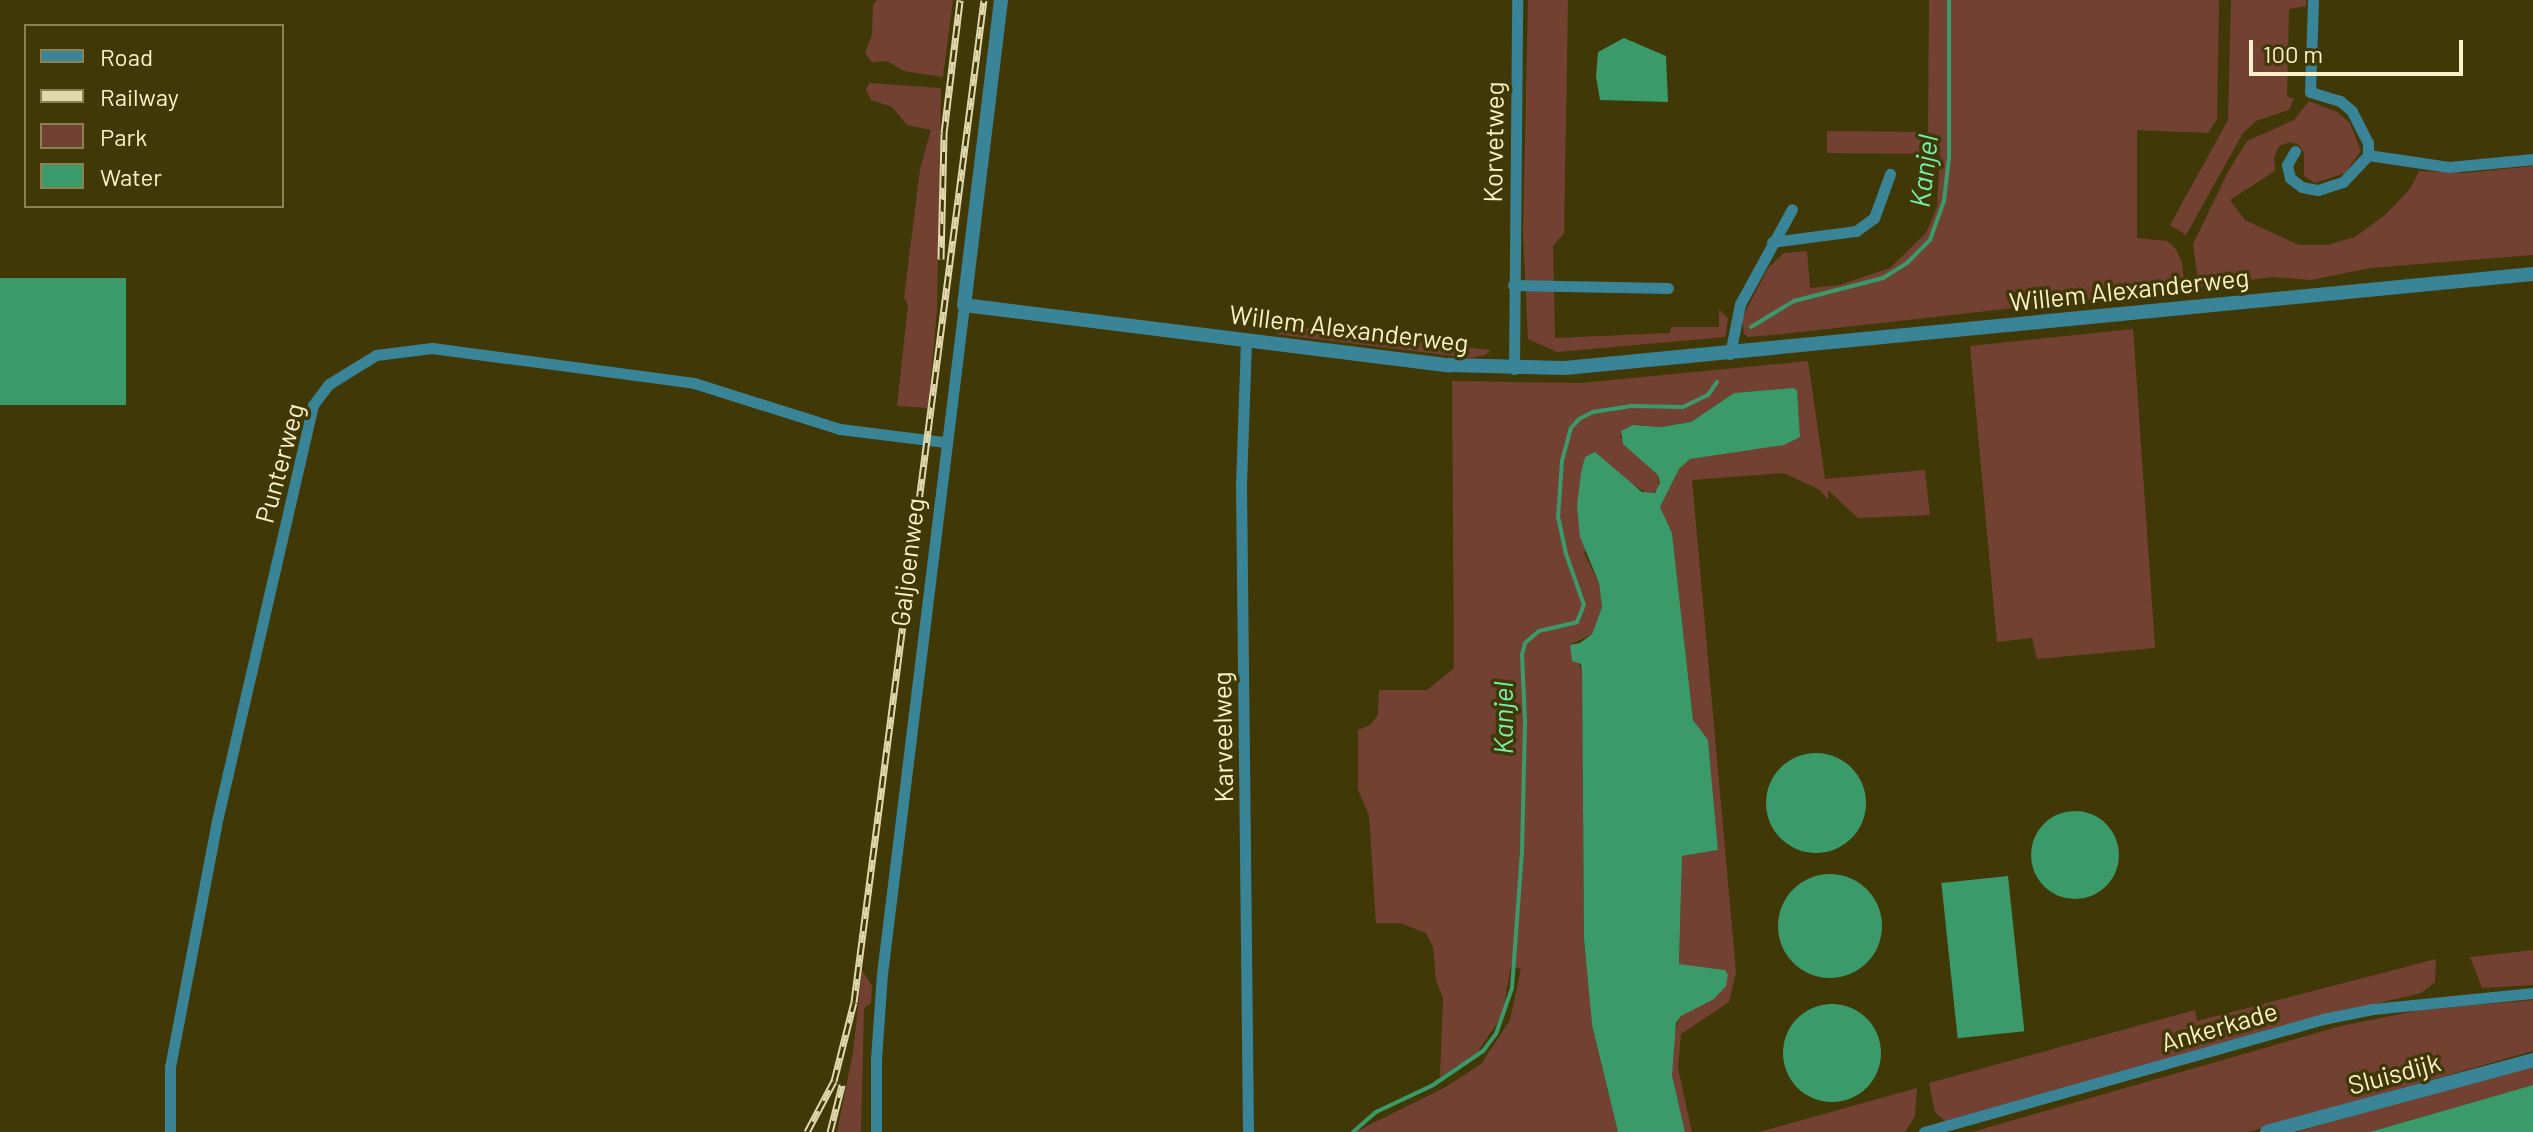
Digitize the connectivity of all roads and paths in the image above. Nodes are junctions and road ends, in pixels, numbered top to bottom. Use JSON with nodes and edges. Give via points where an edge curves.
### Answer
{"nodes":[{"id":1,"x":1001,"y":0,"type":"edge"},
{"id":2,"x":1517,"y":0,"type":"edge"},
{"id":3,"x":2313,"y":0,"type":"edge"},
{"id":4,"x":2295,"y":151,"type":"dead end"},
{"id":5,"x":2368,"y":155,"type":"junction"},
{"id":6,"x":2533,"y":159,"type":"edge"},
{"id":7,"x":1890,"y":174,"type":"dead end"},
{"id":8,"x":1792,"y":209,"type":"dead end"},
{"id":9,"x":1772,"y":242,"type":"junction"},
{"id":10,"x":2533,"y":274,"type":"edge"},
{"id":11,"x":1513,"y":285,"type":"junction"},
{"id":12,"x":1668,"y":288,"type":"dead end"},
{"id":13,"x":964,"y":305,"type":"junction"},
{"id":14,"x":1246,"y":341,"type":"junction"},
{"id":15,"x":1730,"y":354,"type":"junction"},
{"id":16,"x":1514,"y":369,"type":"junction"},
{"id":17,"x":945,"y":442,"type":"junction"},
{"id":18,"x":2533,"y":993,"type":"edge"},
{"id":19,"x":2533,"y":1060,"type":"edge"},
{"id":20,"x":170,"y":1132,"type":"edge"},
{"id":21,"x":876,"y":1132,"type":"edge"},
{"id":22,"x":1248,"y":1132,"type":"edge"},
{"id":23,"x":1924,"y":1132,"type":"edge"},
{"id":24,"x":2267,"y":1132,"type":"edge"}],
"edges":[{"from":1,"to":13,"type":"street","name":"Galjoenweg"},
{"from":2,"to":11,"type":"street","name":"Korvetweg"},
{"from":3,"to":5,"type":"street","via":[[2310,92],[2340,101],[2352,111],[2368,143]]},
{"from":4,"to":5,"type":"street","via":[[2287,165],[2290,178],[2318,190],[2352,176]]},
{"from":5,"to":6,"type":"street","via":[[2449,167]]},
{"from":7,"to":9,"type":"street","via":[[1874,218],[1856,231]]},
{"from":8,"to":9,"type":"street"},
{"from":9,"to":15,"type":"street","via":[[1740,304]]},
{"from":10,"to":15,"type":"street","name":"Willem Alexanderweg"},
{"from":11,"to":12,"type":"street"},
{"from":11,"to":16,"type":"street","name":"Korvetweg"},
{"from":13,"to":14,"type":"street","name":"Willem Alexanderweg"},
{"from":13,"to":17,"type":"street","name":"Galjoenweg"},
{"from":14,"to":16,"type":"street","name":"Willem Alexanderweg"},
{"from":14,"to":22,"type":"street","name":"Karveelweg","via":[[1241,484]]},
{"from":15,"to":16,"type":"street","name":"Willem Alexanderweg"},
{"from":17,"to":20,"type":"street","name":"Punterweg","via":[[840,429],[681,381],[432,348],[376,355],[329,384],[313,405],[216,825],[170,1067]]},
{"from":17,"to":21,"type":"street","name":"Galjoenweg","via":[[883,963]]},
{"from":18,"to":23,"type":"street","name":"Ankerkade","via":[[2323,1019]]},
{"from":19,"to":24,"type":"street","name":"Sluisdijk"}]}
